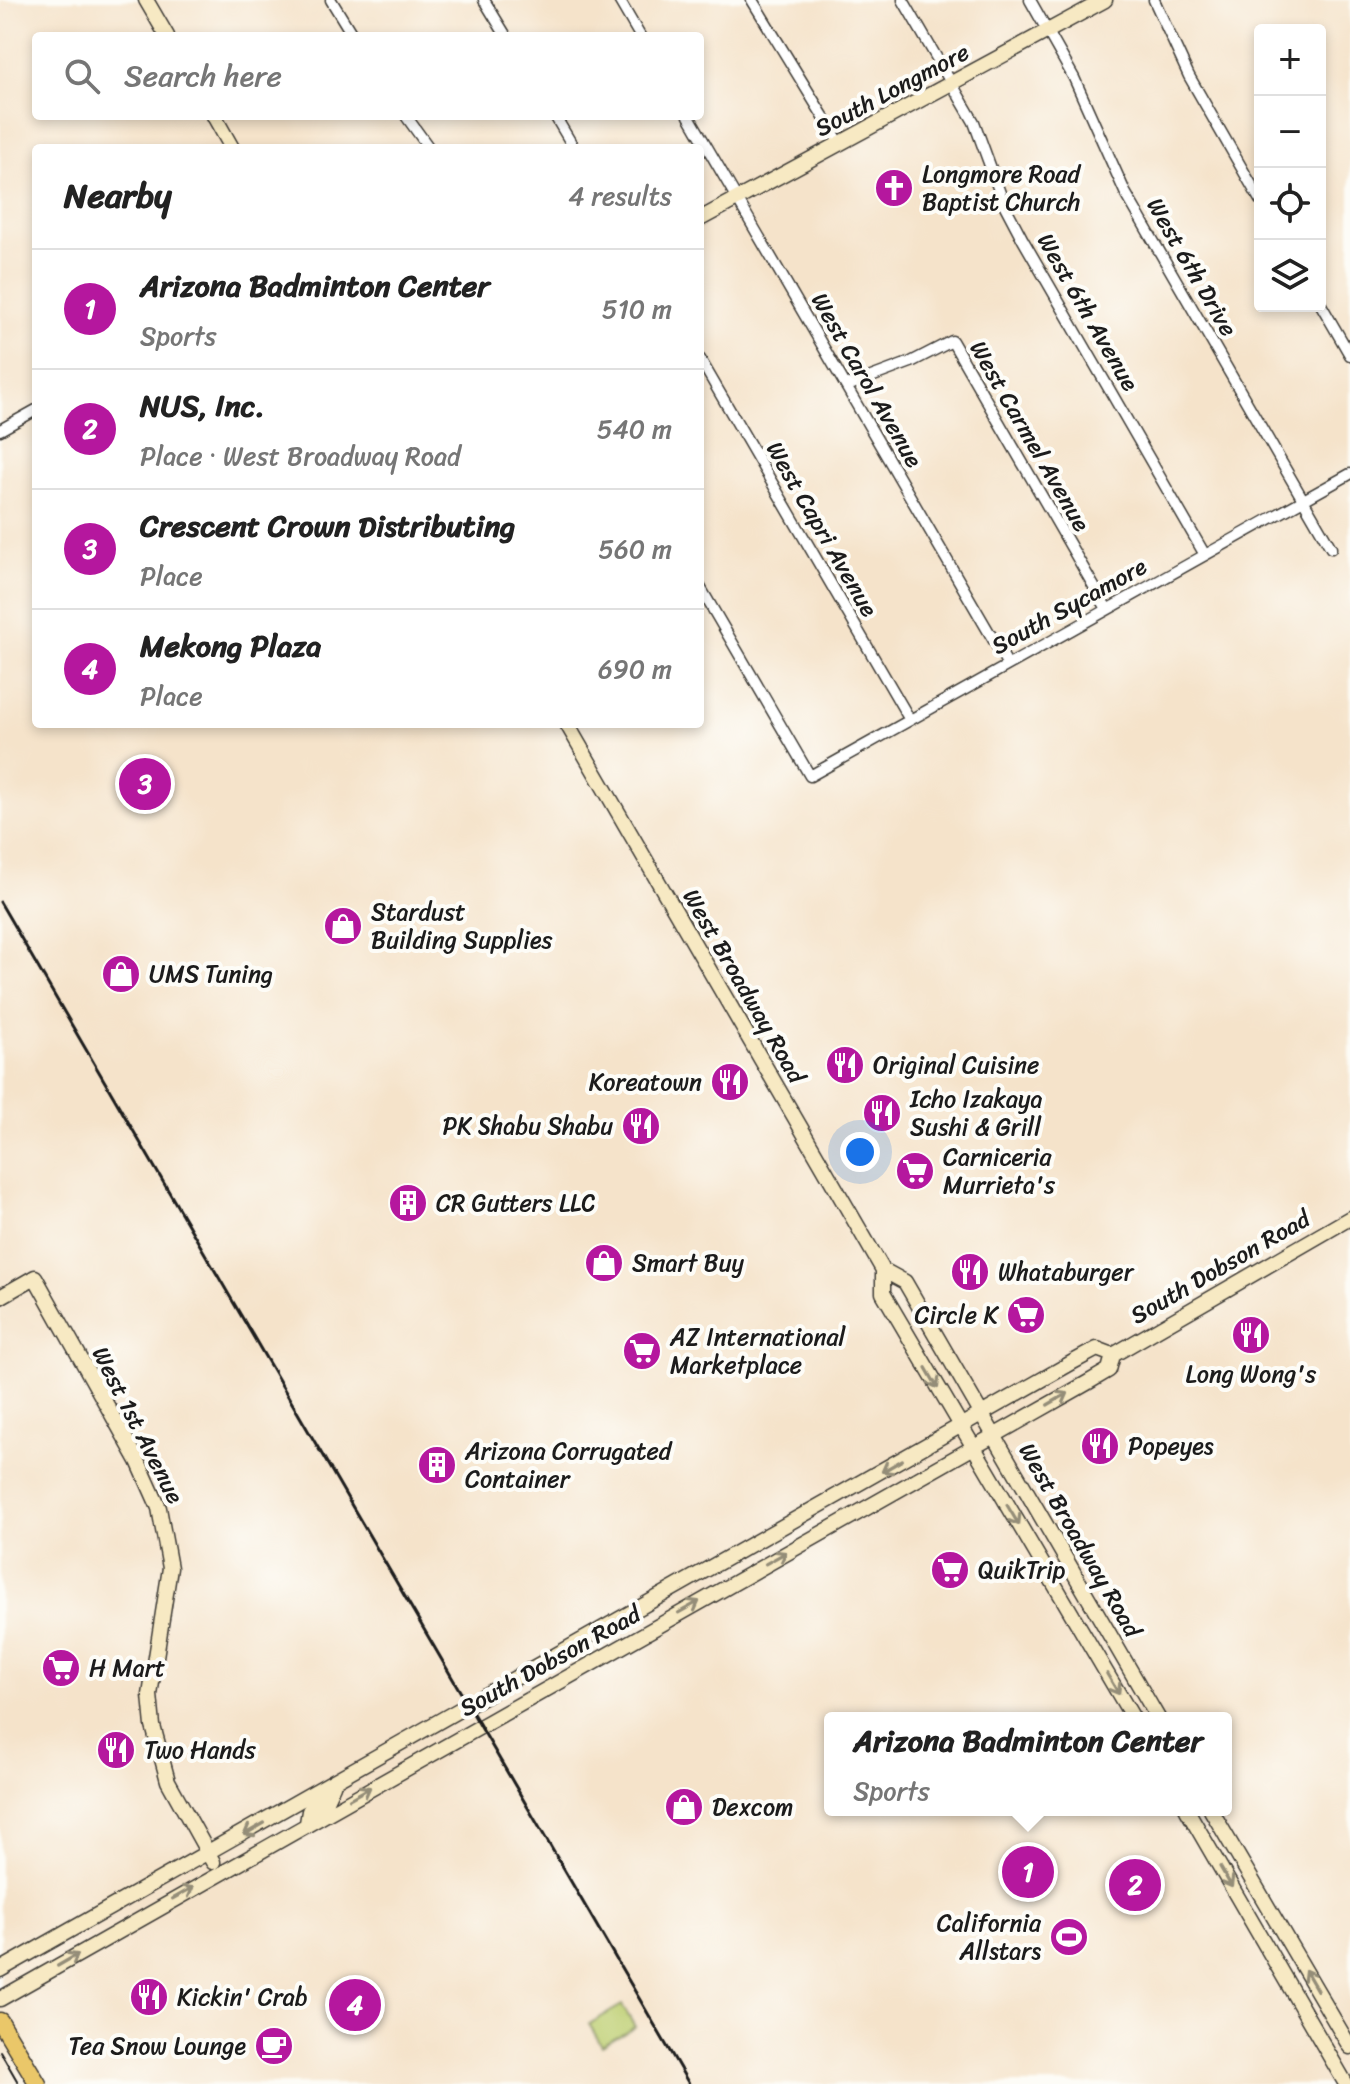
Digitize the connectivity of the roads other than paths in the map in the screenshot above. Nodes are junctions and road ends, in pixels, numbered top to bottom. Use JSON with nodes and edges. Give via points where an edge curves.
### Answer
{"nodes":[{"id":1,"x":146,"y":0,"type":"edge"},
{"id":2,"x":331,"y":0,"type":"edge"},
{"id":3,"x":484,"y":0,"type":"edge"},
{"id":4,"x":619,"y":0,"type":"edge"},
{"id":5,"x":752,"y":0,"type":"edge"},
{"id":6,"x":903,"y":0,"type":"edge"},
{"id":7,"x":1030,"y":0,"type":"edge"},
{"id":8,"x":1105,"y":0,"type":"edge"},
{"id":9,"x":1154,"y":0,"type":"edge"},
{"id":10,"x":1048,"y":31,"type":"junction"},
{"id":11,"x":165,"y":32,"type":"edge"},
{"id":12,"x":351,"y":32,"type":"edge"},
{"id":13,"x":504,"y":32,"type":"edge"},
{"id":14,"x":638,"y":32,"type":"edge"},
{"id":15,"x":952,"y":85,"type":"junction"},
{"id":16,"x":216,"y":120,"type":"edge"},
{"id":17,"x":409,"y":120,"type":"edge"},
{"id":18,"x":557,"y":120,"type":"edge"},
{"id":19,"x":691,"y":120,"type":"edge"},
{"id":20,"x":839,"y":142,"type":"junction"},
{"id":21,"x":230,"y":144,"type":"edge"},
{"id":22,"x":426,"y":144,"type":"edge"},
{"id":23,"x":572,"y":144,"type":"edge"},
{"id":24,"x":1254,"y":190,"type":"edge"},
{"id":25,"x":738,"y":197,"type":"junction"},
{"id":26,"x":704,"y":217,"type":"edge"},
{"id":27,"x":1325,"y":312,"type":"edge"},
{"id":28,"x":1350,"y":355,"type":"edge"},
{"id":29,"x":704,"y":366,"type":"edge"},
{"id":30,"x":847,"y":386,"type":"junction"},
{"id":31,"x":32,"y":412,"type":"edge"},
{"id":32,"x":0,"y":430,"type":"edge"},
{"id":33,"x":1350,"y":474,"type":"edge"},
{"id":34,"x":1305,"y":500,"type":"junction"},
{"id":35,"x":1331,"y":548,"type":"dead end"},
{"id":36,"x":1205,"y":555,"type":"junction"},
{"id":37,"x":705,"y":606,"type":"edge"},
{"id":38,"x":1107,"y":609,"type":"junction"},
{"id":39,"x":1008,"y":665,"type":"junction"},
{"id":40,"x":910,"y":720,"type":"junction"},
{"id":41,"x":569,"y":728,"type":"edge"},
{"id":42,"x":1350,"y":1218,"type":"edge"},
{"id":43,"x":883,"y":1270,"type":"junction"},
{"id":44,"x":0,"y":1297,"type":"edge"},
{"id":45,"x":1113,"y":1355,"type":"junction"},
{"id":46,"x":983,"y":1415,"type":"junction"},
{"id":47,"x":960,"y":1427,"type":"junction"},
{"id":48,"x":994,"y":1435,"type":"junction"},
{"id":49,"x":973,"y":1448,"type":"junction"},
{"id":50,"x":1129,"y":1712,"type":"edge"},
{"id":51,"x":1155,"y":1712,"type":"edge"},
{"id":52,"x":333,"y":1784,"type":"junction"},
{"id":53,"x":1190,"y":1816,"type":"edge"},
{"id":54,"x":1215,"y":1816,"type":"edge"},
{"id":55,"x":307,"y":1823,"type":"junction"},
{"id":56,"x":209,"y":1855,"type":"junction"},
{"id":57,"x":219,"y":1873,"type":"junction"},
{"id":58,"x":0,"y":1970,"type":"edge"},
{"id":59,"x":0,"y":1999,"type":"edge"},
{"id":60,"x":0,"y":2021,"type":"edge"},
{"id":61,"x":1350,"y":2047,"type":"edge"},
{"id":62,"x":38,"y":2084,"type":"edge"},
{"id":63,"x":1346,"y":2084,"type":"edge"}],
"edges":[{"from":1,"to":11,"type":"main road"},
{"from":2,"to":12,"type":"street"},
{"from":3,"to":13,"type":"street"},
{"from":4,"to":14,"type":"street"},
{"from":5,"to":20,"type":"street"},
{"from":6,"to":15,"type":"street","name":"West 6th Avenue"},
{"from":7,"to":10,"type":"street","name":"West 6th Drive"},
{"from":8,"to":10,"type":"main road","name":"South Longmore"},
{"from":9,"to":24,"type":"street","via":[[1189,76]]},
{"from":10,"to":15,"type":"main road","name":"South Longmore"},
{"from":10,"to":34,"type":"street","name":"West 6th Drive","via":[[1125,192]]},
{"from":15,"to":20,"type":"main road","name":"South Longmore"},
{"from":15,"to":36,"type":"street","name":"West 6th Avenue","via":[[974,122],[1023,240]]},
{"from":16,"to":21,"type":"main road"},
{"from":17,"to":22,"type":"street"},
{"from":18,"to":23,"type":"street"},
{"from":19,"to":25,"type":"street","name":"West Carol Avenue"},
{"from":20,"to":25,"type":"main road","name":"South Longmore"},
{"from":25,"to":26,"type":"main road","name":"South Longmore"},
{"from":25,"to":30,"type":"street","name":"West Carol Avenue"},
{"from":27,"to":28,"type":"street"},
{"from":29,"to":40,"type":"street","name":"West Capri Avenue"},
{"from":30,"to":38,"type":"street","name":"West Carmel Avenue","via":[[952,341]]},
{"from":30,"to":39,"type":"street","name":"West Carol Avenue"},
{"from":31,"to":32,"type":"street"},
{"from":33,"to":34,"type":"street","name":"South Sycamore"},
{"from":34,"to":35,"type":"street","name":"West 6th Drive"},
{"from":34,"to":36,"type":"street","name":"South Sycamore"},
{"from":36,"to":38,"type":"street","name":"South Sycamore"},
{"from":37,"to":40,"type":"street","name":"South Sycamore","via":[[810,776]]},
{"from":38,"to":39,"type":"street","name":"South Sycamore"},
{"from":39,"to":40,"type":"street","name":"South Sycamore"},
{"from":41,"to":43,"type":"main road","name":"West Broadway Road"},
{"from":42,"to":45,"type":"main road","name":"South Dobson Road"},
{"from":43,"to":46,"type":"main road","name":"West Broadway Road","via":[[905,1282]]},
{"from":43,"to":47,"type":"main road","name":"West Broadway Road","one_way":true,"via":[[883,1293]]},
{"from":44,"to":56,"type":"main road","name":"West 1st Avenue","via":[[35,1277],[159,1508],[170,1568],[153,1666],[152,1715],[168,1781]]},
{"from":45,"to":46,"type":"main road","name":"South Dobson Road","via":[[1097,1349]]},
{"from":48,"to":45,"type":"main road","name":"South Dobson Road","one_way":true,"via":[[1109,1370]]},
{"from":46,"to":47,"type":"main road","name":"South Dobson Road"},
{"from":46,"to":48,"type":"main road","name":"West Broadway Road"},
{"from":47,"to":49,"type":"main road","name":"West Broadway Road"},
{"from":47,"to":52,"type":"main road","name":"South Dobson Road","one_way":true},
{"from":48,"to":49,"type":"main road","name":"South Dobson Road"},
{"from":48,"to":51,"type":"main road","name":"West Broadway Road"},
{"from":49,"to":50,"type":"main road","name":"West Broadway Road","one_way":true},
{"from":55,"to":49,"type":"main road","name":"South Dobson Road","one_way":true},
{"from":52,"to":55,"type":"main road","via":[[326,1800],[309,1811]]},
{"from":52,"to":56,"type":"main road","name":"South Dobson Road","one_way":true},
{"from":53,"to":63,"type":"main road","one_way":true},
{"from":61,"to":54,"type":"main road","one_way":true},
{"from":55,"to":57,"type":"main road","name":"South Dobson Road"},
{"from":56,"to":57,"type":"main road","name":"West 1st Avenue"},
{"from":56,"to":58,"type":"main road","name":"South Dobson Road"},
{"from":59,"to":57,"type":"main road","name":"South Dobson Road","one_way":true},
{"from":60,"to":62,"type":"main road"}]}
